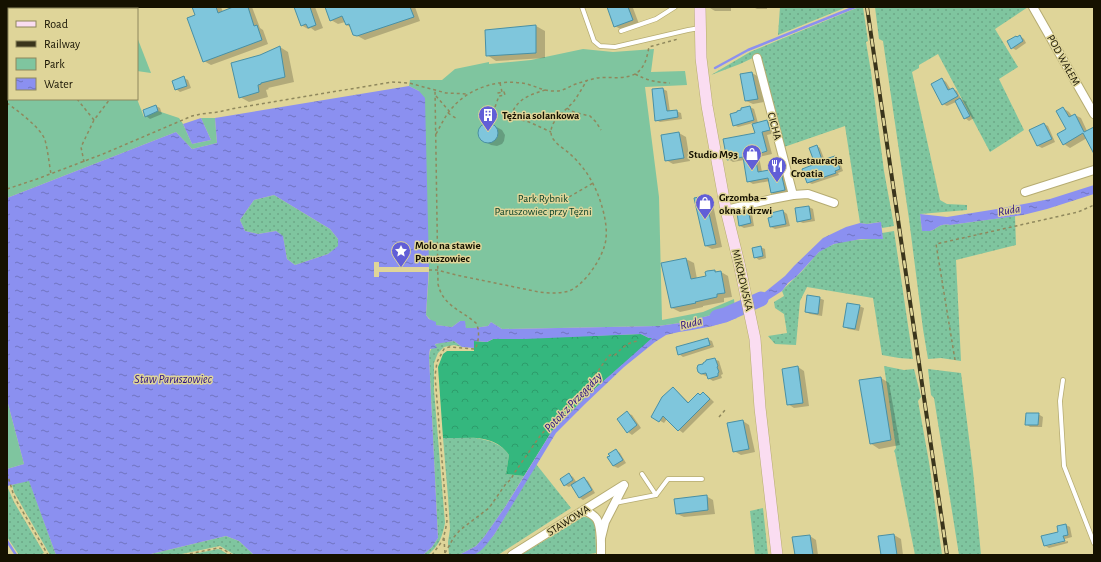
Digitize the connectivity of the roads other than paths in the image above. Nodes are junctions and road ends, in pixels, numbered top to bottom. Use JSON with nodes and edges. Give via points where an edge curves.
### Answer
{"nodes":[{"id":1,"x":582,"y":7,"type":"edge"},
{"id":2,"x":675,"y":7,"type":"edge"},
{"id":3,"x":700,"y":7,"type":"edge"},
{"id":4,"x":1033,"y":7,"type":"edge"},
{"id":5,"x":700,"y":28,"type":"junction"},
{"id":6,"x":621,"y":31,"type":"dead end"},
{"id":7,"x":757,"y":58,"type":"dead end"},
{"id":8,"x":1094,"y":114,"type":"edge"},
{"id":9,"x":1094,"y":170,"type":"edge"},
{"id":10,"x":1025,"y":192,"type":"dead end"},
{"id":11,"x":793,"y":195,"type":"junction"},
{"id":12,"x":834,"y":203,"type":"dead end"},
{"id":13,"x":726,"y":210,"type":"junction"},
{"id":14,"x":1063,"y":380,"type":"dead end"},
{"id":15,"x":642,"y":474,"type":"dead end"},
{"id":16,"x":702,"y":479,"type":"dead end"},
{"id":17,"x":656,"y":495,"type":"junction"},
{"id":18,"x":600,"y":500,"type":"junction"},
{"id":19,"x":614,"y":503,"type":"junction"},
{"id":20,"x":584,"y":510,"type":"junction"},
{"id":21,"x":602,"y":522,"type":"junction"},
{"id":22,"x":1094,"y":543,"type":"edge"},
{"id":23,"x":512,"y":555,"type":"edge"},
{"id":24,"x":601,"y":555,"type":"edge"},
{"id":25,"x":777,"y":555,"type":"edge"}],
"edges":[{"from":1,"to":5,"type":"lane","via":[[594,41],[600,46],[614,47]]},
{"from":2,"to":6,"type":"lane","via":[[656,19]]},
{"from":3,"to":5,"type":"main road","name":"MIKOŁOWSKA"},
{"from":4,"to":8,"type":"street","name":"POD WAŁEM"},
{"from":5,"to":13,"type":"main road","name":"MIKOŁOWSKA","via":[[704,87]]},
{"from":7,"to":11,"type":"street","name":"CICHA"},
{"from":9,"to":10,"type":"street"},
{"from":11,"to":12,"type":"street","via":[[808,194]]},
{"from":11,"to":13,"type":"street"},
{"from":13,"to":25,"type":"main road","name":"MIKOŁOWSKA","via":[[755,339],[760,408]]},
{"from":14,"to":22,"type":"lane","via":[[1060,401],[1064,466]]},
{"from":15,"to":17,"type":"lane"},
{"from":16,"to":17,"type":"lane","via":[[668,479]]},
{"from":17,"to":19,"type":"lane"},
{"from":18,"to":19,"type":"street","name":"STAWOWA","via":[[624,486]]},
{"from":18,"to":20,"type":"street","name":"STAWOWA"},
{"from":18,"to":21,"type":"street"},
{"from":19,"to":21,"type":"street"},
{"from":20,"to":21,"type":"street"},
{"from":20,"to":23,"type":"street","name":"STAWOWA"},
{"from":21,"to":24,"type":"street"}]}
